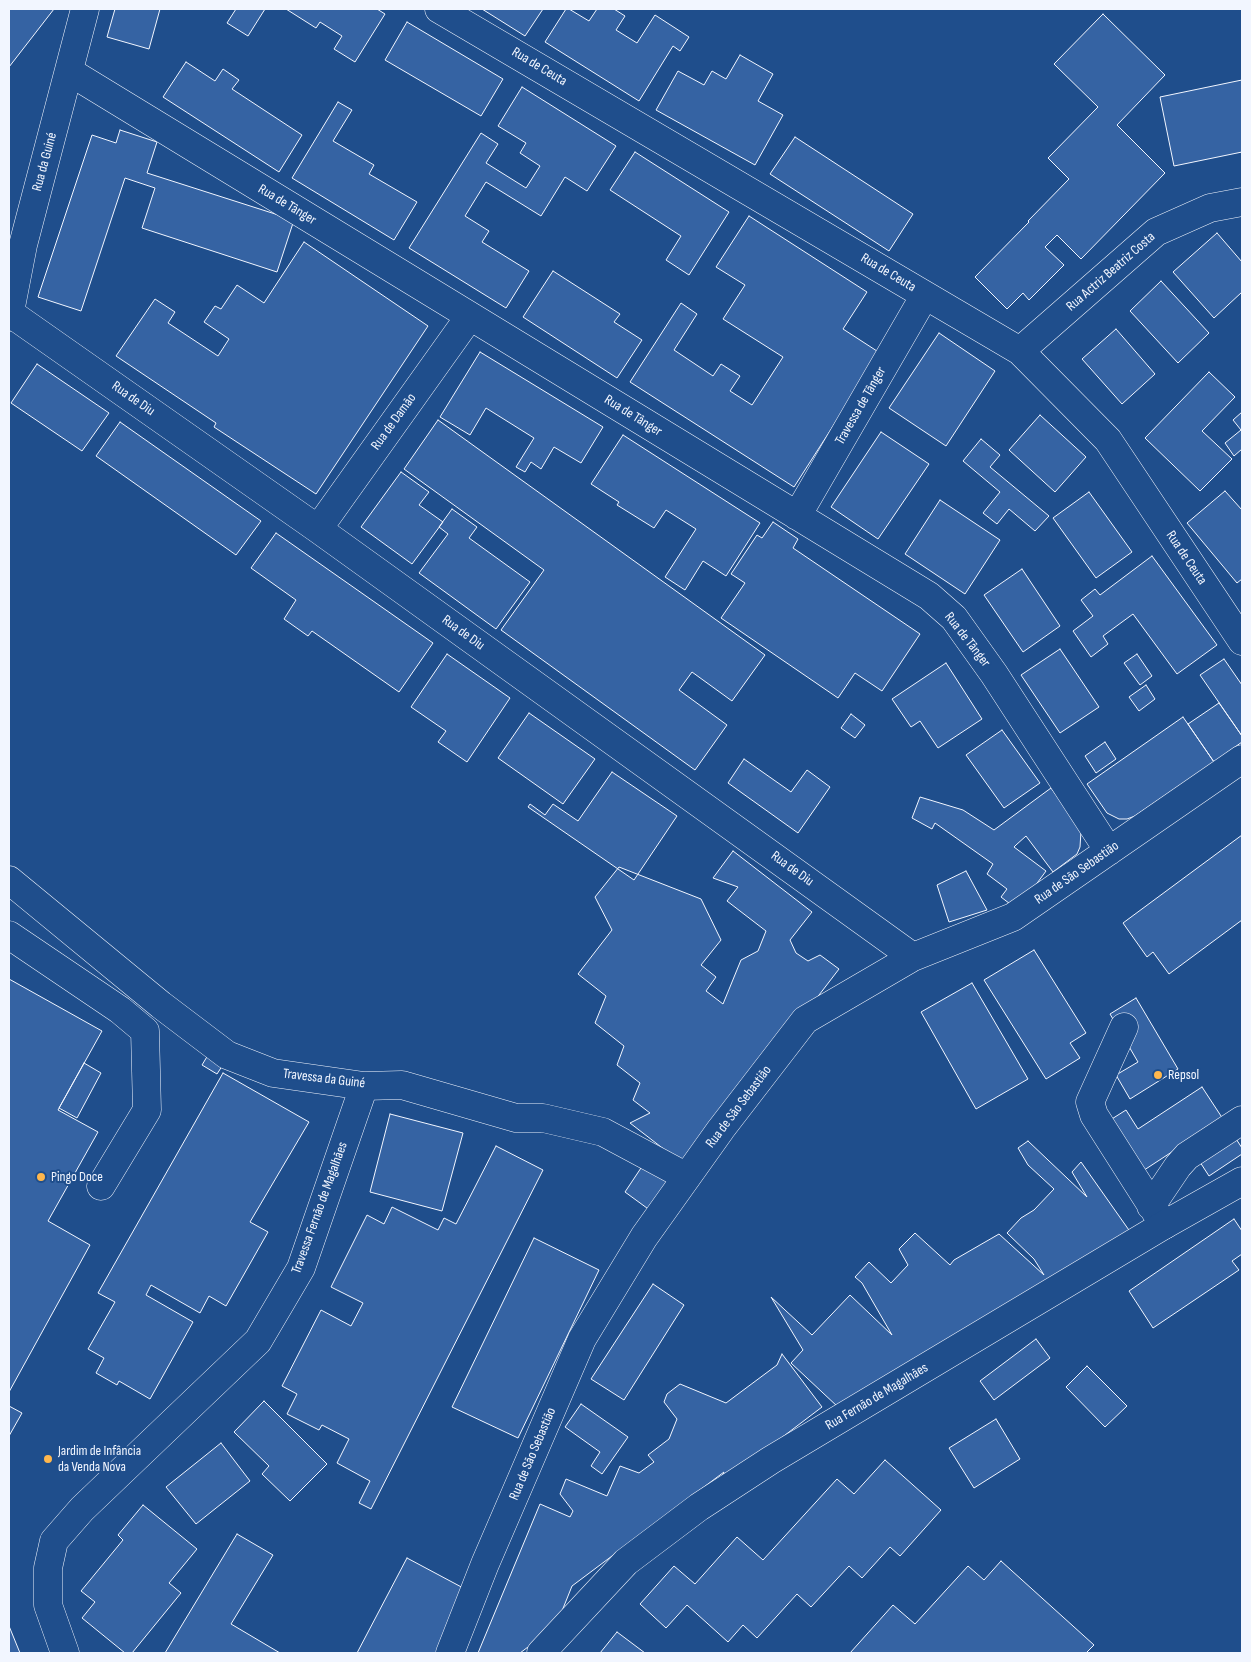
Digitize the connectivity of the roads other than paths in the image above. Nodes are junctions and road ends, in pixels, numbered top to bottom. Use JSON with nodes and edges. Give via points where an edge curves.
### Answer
{"nodes":[{"id":1,"x":86,"y":9,"type":"edge"},
{"id":2,"x":439,"y":9,"type":"edge"},
{"id":3,"x":70,"y":72,"type":"junction"},
{"id":4,"x":1242,"y":202,"type":"edge"},
{"id":5,"x":16,"y":240,"type":"edge"},
{"id":6,"x":925,"y":295,"type":"junction"},
{"id":7,"x":9,"y":315,"type":"edge"},
{"id":8,"x":470,"y":316,"type":"junction"},
{"id":9,"x":1020,"y":351,"type":"junction"},
{"id":10,"x":797,"y":516,"type":"junction"},
{"id":11,"x":318,"y":529,"type":"junction"},
{"id":12,"x":1242,"y":641,"type":"edge"},
{"id":13,"x":1242,"y":758,"type":"edge"},
{"id":14,"x":1109,"y":850,"type":"junction"},
{"id":15,"x":9,"y":880,"type":"edge"},
{"id":16,"x":9,"y":935,"type":"edge"},
{"id":17,"x":914,"y":957,"type":"junction"},
{"id":18,"x":1124,"y":1027,"type":"dead end"},
{"id":19,"x":364,"y":1086,"type":"junction"},
{"id":20,"x":1242,"y":1120,"type":"edge"},
{"id":21,"x":687,"y":1177,"type":"junction"},
{"id":22,"x":1242,"y":1181,"type":"edge"},
{"id":23,"x":101,"y":1186,"type":"dead end"},
{"id":24,"x":1158,"y":1215,"type":"junction"},
{"id":25,"x":65,"y":1653,"type":"edge"},
{"id":26,"x":450,"y":1653,"type":"edge"},
{"id":27,"x":542,"y":1653,"type":"edge"}],
"edges":[{"from":1,"to":3,"type":"street","name":"Rua da Guiné"},
{"from":2,"to":6,"type":"street","name":"Rua de Ceuta"},
{"from":3,"to":5,"type":"street","name":"Rua da Guiné"},
{"from":3,"to":8,"type":"street","name":"Rua de Tânger"},
{"from":4,"to":9,"type":"street","name":"Rua Actriz Beatriz Costa","via":[[1210,208],[1156,232]]},
{"from":5,"to":7,"type":"street","name":"Rua da Guiné"},
{"from":6,"to":9,"type":"street","name":"Rua de Ceuta"},
{"from":6,"to":10,"type":"street","name":"Travessa de Tânger"},
{"from":7,"to":11,"type":"street","name":"Rua de Diu"},
{"from":8,"to":10,"type":"street","name":"Rua de Tânger"},
{"from":8,"to":11,"type":"street","name":"Rua de Damão"},
{"from":9,"to":12,"type":"street","name":"Rua de Ceuta","via":[[1108,440]]},
{"from":10,"to":14,"type":"street","name":"Rua de Tânger","via":[[929,596],[954,618]]},
{"from":11,"to":17,"type":"street","name":"Rua de Diu"},
{"from":13,"to":14,"type":"street","name":"Rua de São Sebastião"},
{"from":14,"to":17,"type":"street","name":"Rua de São Sebastião","via":[[1013,917]]},
{"from":15,"to":19,"type":"street","name":"Travessa da Guiné","via":[[161,1005],[228,1055],[274,1073]]},
{"from":16,"to":23,"type":"street","via":[[120,1010],[145,1031],[147,1110]]},
{"from":17,"to":21,"type":"street","name":"Rua de São Sebastião","via":[[805,1020]]},
{"from":18,"to":24,"type":"street","via":[[1090,1102],[1094,1115]]},
{"from":19,"to":21,"type":"street","name":"Travessa da Guiné","via":[[402,1085],[516,1118],[543,1118],[603,1132]]},
{"from":19,"to":25,"type":"street","name":"Travessa Fernão de Magalhães","via":[[301,1268],[258,1341],[82,1509],[54,1541],[48,1568],[48,1605]]},
{"from":20,"to":24,"type":"street","via":[[1187,1156],[1178,1166]]},
{"from":21,"to":26,"type":"street","name":"Rua de São Sebastião","via":[[644,1237],[582,1339]]},
{"from":22,"to":24,"type":"street","name":"Rua Fernão de Magalhães"},
{"from":24,"to":27,"type":"street","name":"Rua Fernão de Magalhães","via":[[698,1507],[626,1562]]}]}
